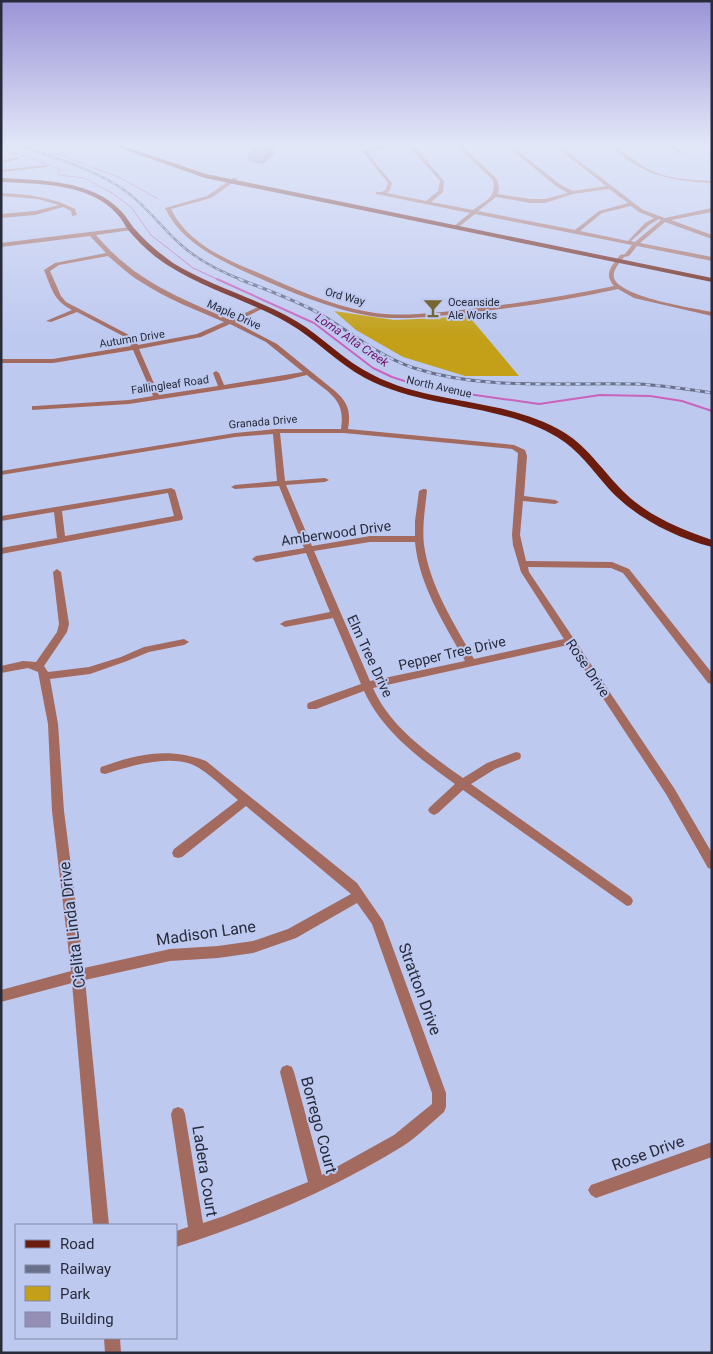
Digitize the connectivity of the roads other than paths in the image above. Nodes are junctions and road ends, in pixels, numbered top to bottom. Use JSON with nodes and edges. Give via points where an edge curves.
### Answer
{"nodes":[{"id":1,"x":49,"y":209,"type":"edge"},
{"id":2,"x":72,"y":209,"type":"edge"},
{"id":3,"x":115,"y":209,"type":"edge"},
{"id":4,"x":169,"y":209,"type":"edge"},
{"id":5,"x":376,"y":209,"type":"edge"},
{"id":6,"x":460,"y":209,"type":"edge"},
{"id":7,"x":478,"y":209,"type":"edge"},
{"id":8,"x":605,"y":209,"type":"edge"},
{"id":9,"x":639,"y":209,"type":"edge"},
{"id":10,"x":701,"y":209,"type":"edge"},
{"id":11,"x":707,"y":209,"type":"edge"},
{"id":12,"x":475,"y":212,"type":"junction"},
{"id":13,"x":74,"y":215,"type":"dead end"},
{"id":14,"x":1,"y":216,"type":"edge"},
{"id":15,"x":657,"y":218,"type":"junction"},
{"id":16,"x":664,"y":220,"type":"junction"},
{"id":17,"x":458,"y":226,"type":"junction"},
{"id":18,"x":130,"y":229,"type":"junction"},
{"id":19,"x":576,"y":232,"type":"junction"},
{"id":20,"x":92,"y":234,"type":"junction"},
{"id":21,"x":712,"y":237,"type":"edge"},
{"id":22,"x":628,"y":242,"type":"junction"},
{"id":23,"x":636,"y":244,"type":"junction"},
{"id":24,"x":1,"y":245,"type":"edge"},
{"id":25,"x":108,"y":254,"type":"junction"},
{"id":26,"x":620,"y":259,"type":"junction"},
{"id":27,"x":712,"y":259,"type":"edge"},
{"id":28,"x":712,"y":275,"type":"edge"},
{"id":29,"x":712,"y":280,"type":"edge"},
{"id":30,"x":618,"y":287,"type":"junction"},
{"id":31,"x":260,"y":308,"type":"junction"},
{"id":32,"x":78,"y":310,"type":"junction"},
{"id":33,"x":712,"y":314,"type":"edge"},
{"id":34,"x":49,"y":322,"type":"dead end"},
{"id":35,"x":228,"y":322,"type":"junction"},
{"id":36,"x":136,"y":348,"type":"junction"},
{"id":37,"x":1,"y":361,"type":"edge"},
{"id":38,"x":308,"y":372,"type":"junction"},
{"id":39,"x":216,"y":373,"type":"dead end"},
{"id":40,"x":222,"y":388,"type":"junction"},
{"id":41,"x":157,"y":398,"type":"junction"},
{"id":42,"x":35,"y":408,"type":"dead end"},
{"id":43,"x":276,"y":431,"type":"junction"},
{"id":44,"x":344,"y":431,"type":"junction"},
{"id":45,"x":523,"y":456,"type":"joint"},
{"id":46,"x":1,"y":473,"type":"edge"},
{"id":47,"x":325,"y":480,"type":"dead end"},
{"id":48,"x":281,"y":482,"type":"junction"},
{"id":49,"x":235,"y":487,"type":"dead end"},
{"id":50,"x":423,"y":491,"type":"dead end"},
{"id":51,"x":519,"y":498,"type":"junction"},
{"id":52,"x":555,"y":502,"type":"dead end"},
{"id":53,"x":58,"y":509,"type":"junction"},
{"id":54,"x":1,"y":519,"type":"edge"},
{"id":55,"x":419,"y":539,"type":"junction"},
{"id":56,"x":60,"y":540,"type":"junction"},
{"id":57,"x":712,"y":544,"type":"edge"},
{"id":58,"x":308,"y":550,"type":"junction"},
{"id":59,"x":1,"y":551,"type":"edge"},
{"id":60,"x":256,"y":559,"type":"dead end"},
{"id":61,"x":522,"y":564,"type":"junction"},
{"id":62,"x":57,"y":572,"type":"dead end"},
{"id":63,"x":336,"y":614,"type":"junction"},
{"id":64,"x":285,"y":624,"type":"dead end"},
{"id":65,"x":570,"y":641,"type":"junction"},
{"id":66,"x":184,"y":642,"type":"dead end"},
{"id":67,"x":471,"y":663,"type":"junction"},
{"id":68,"x":1,"y":670,"type":"edge"},
{"id":69,"x":42,"y":671,"type":"junction"},
{"id":70,"x":712,"y":680,"type":"edge"},
{"id":71,"x":366,"y":686,"type":"junction"},
{"id":72,"x":312,"y":706,"type":"dead end"},
{"id":73,"x":516,"y":756,"type":"dead end"},
{"id":74,"x":105,"y":770,"type":"dead end"},
{"id":75,"x":462,"y":782,"type":"junction"},
{"id":76,"x":246,"y":800,"type":"junction"},
{"id":77,"x":434,"y":810,"type":"dead end"},
{"id":78,"x":178,"y":853,"type":"dead end"},
{"id":79,"x":712,"y":864,"type":"edge"},
{"id":80,"x":359,"y":896,"type":"junction"},
{"id":81,"x":627,"y":900,"type":"dead end"},
{"id":82,"x":78,"y":975,"type":"junction"},
{"id":83,"x":1,"y":996,"type":"edge"},
{"id":84,"x":288,"y":1072,"type":"dead end"},
{"id":85,"x":178,"y":1114,"type":"dead end"},
{"id":86,"x":712,"y":1149,"type":"edge"},
{"id":87,"x":317,"y":1186,"type":"junction"},
{"id":88,"x":596,"y":1190,"type":"dead end"},
{"id":89,"x":102,"y":1224,"type":"edge"},
{"id":90,"x":197,"y":1233,"type":"junction"},
{"id":91,"x":178,"y":1238,"type":"edge"},
{"id":92,"x":112,"y":1339,"type":"edge"},
{"id":93,"x":113,"y":1353,"type":"edge"}],
"edges":[{"from":1,"to":14,"type":"street"},
{"from":2,"to":13,"type":"street"},
{"from":3,"to":18,"type":"main road","name":"North Avenue"},
{"from":4,"to":30,"type":"street","name":"Ord Way","via":[[184,233],[209,252],[340,307],[371,314],[430,316],[566,299]]},
{"from":5,"to":17,"type":"main road"},
{"from":6,"to":12,"type":"street"},
{"from":7,"to":12,"type":"street"},
{"from":8,"to":19,"type":"street","via":[[594,213]]},
{"from":9,"to":15,"type":"street"},
{"from":10,"to":15,"type":"street"},
{"from":11,"to":16,"type":"street"},
{"from":12,"to":17,"type":"street"},
{"from":12,"to":19,"type":"street"},
{"from":15,"to":16,"type":"street"},
{"from":15,"to":22,"type":"street"},
{"from":16,"to":21,"type":"street"},
{"from":16,"to":23,"type":"street"},
{"from":17,"to":26,"type":"main road"},
{"from":18,"to":20,"type":"street"},
{"from":18,"to":31,"type":"main road","name":"North Avenue","via":[[162,259],[191,277]]},
{"from":19,"to":22,"type":"street"},
{"from":20,"to":24,"type":"street"},
{"from":20,"to":25,"type":"street","name":"Maple Drive"},
{"from":22,"to":23,"type":"street"},
{"from":22,"to":26,"type":"street","via":[[620,253]]},
{"from":23,"to":26,"type":"street"},
{"from":23,"to":27,"type":"street"},
{"from":25,"to":32,"type":"street","via":[[57,264],[47,270],[58,297]]},
{"from":25,"to":35,"type":"street","name":"Maple Drive","via":[[153,287]]},
{"from":26,"to":28,"type":"main road"},
{"from":26,"to":29,"type":"main road"},
{"from":26,"to":30,"type":"street","via":[[611,271]]},
{"from":30,"to":33,"type":"street","via":[[644,299]]},
{"from":31,"to":35,"type":"street","name":"Autumn Drive"},
{"from":31,"to":57,"type":"main road","name":"North Avenue","via":[[308,331],[356,369],[381,382],[424,397],[510,414],[551,430],[574,444],[636,508],[687,536]]},
{"from":32,"to":34,"type":"street"},
{"from":32,"to":36,"type":"street","via":[[127,336]]},
{"from":35,"to":36,"type":"street","name":"Autumn Drive","via":[[190,338]]},
{"from":35,"to":38,"type":"street","name":"Maple Drive","via":[[269,342]]},
{"from":36,"to":37,"type":"street","name":"Autumn Drive","via":[[53,361]]},
{"from":36,"to":41,"type":"street"},
{"from":38,"to":40,"type":"street","name":"Fallingleaf Road"},
{"from":38,"to":44,"type":"street","name":"Maple Drive","via":[[345,408]]},
{"from":39,"to":40,"type":"street"},
{"from":40,"to":41,"type":"street","name":"Fallingleaf Road"},
{"from":41,"to":42,"type":"street","name":"Fallingleaf Road"},
{"from":43,"to":44,"type":"street","name":"Granada Drive"},
{"from":43,"to":46,"type":"street","name":"Granada Drive"},
{"from":43,"to":48,"type":"street","name":"Elm Tree Drive"},
{"from":44,"to":45,"type":"street","name":"Granada Drive","via":[[514,446]]},
{"from":45,"to":51,"type":"street","name":"Rose Drive"},
{"from":47,"to":48,"type":"street"},
{"from":48,"to":49,"type":"street"},
{"from":48,"to":58,"type":"street","name":"Elm Tree Drive"},
{"from":50,"to":55,"type":"street"},
{"from":51,"to":52,"type":"street"},
{"from":51,"to":61,"type":"street","name":"Rose Drive","via":[[516,535]]},
{"from":53,"to":54,"type":"street"},
{"from":53,"to":56,"type":"street"},
{"from":53,"to":56,"type":"street","via":[[171,490],[179,518]]},
{"from":55,"to":58,"type":"street","name":"Amberwood Drive","via":[[370,539]]},
{"from":55,"to":67,"type":"street","via":[[431,589]]},
{"from":56,"to":59,"type":"street"},
{"from":58,"to":60,"type":"street","name":"Amberwood Drive"},
{"from":58,"to":63,"type":"street","name":"Elm Tree Drive"},
{"from":61,"to":65,"type":"street","name":"Rose Drive"},
{"from":61,"to":70,"type":"street","via":[[612,565],[622,568]]},
{"from":62,"to":69,"type":"street","via":[[64,624]]},
{"from":63,"to":64,"type":"street"},
{"from":63,"to":71,"type":"street","name":"Elm Tree Drive"},
{"from":65,"to":67,"type":"street","name":"Pepper Tree Drive"},
{"from":65,"to":79,"type":"street","name":"Rose Drive","via":[[670,791]]},
{"from":66,"to":69,"type":"street","via":[[146,649],[90,670],[70,674]]},
{"from":67,"to":71,"type":"street","name":"Pepper Tree Drive"},
{"from":68,"to":69,"type":"street","via":[[32,664]]},
{"from":69,"to":82,"type":"street","name":"Cielita Linda Drive","via":[[53,724],[58,811]]},
{"from":71,"to":72,"type":"street","name":"Pepper Tree Drive"},
{"from":71,"to":75,"type":"street","name":"Elm Tree Drive","via":[[391,723],[424,756]]},
{"from":73,"to":75,"type":"street","via":[[479,770]]},
{"from":74,"to":76,"type":"street","name":"Stratton Drive","via":[[136,761],[191,759],[202,764]]},
{"from":75,"to":77,"type":"street"},
{"from":75,"to":81,"type":"street","name":"Elm Tree Drive"},
{"from":76,"to":78,"type":"street"},
{"from":76,"to":80,"type":"street","name":"Stratton Drive","via":[[353,886]]},
{"from":80,"to":82,"type":"street","name":"Madison Lane","via":[[292,934],[253,947],[170,955]]},
{"from":80,"to":87,"type":"street","name":"Stratton Drive","via":[[377,921],[439,1093],[439,1107],[398,1140]]},
{"from":82,"to":83,"type":"street","name":"Madison Lane"},
{"from":82,"to":89,"type":"street","name":"Cielita Linda Drive"},
{"from":84,"to":87,"type":"street","name":"Borrego Court"},
{"from":85,"to":90,"type":"street","name":"Ladera Court"},
{"from":86,"to":88,"type":"street","name":"Rose Drive"},
{"from":87,"to":90,"type":"street","name":"Stratton Drive"},
{"from":90,"to":91,"type":"street","name":"Stratton Drive"},
{"from":92,"to":93,"type":"street"}]}
